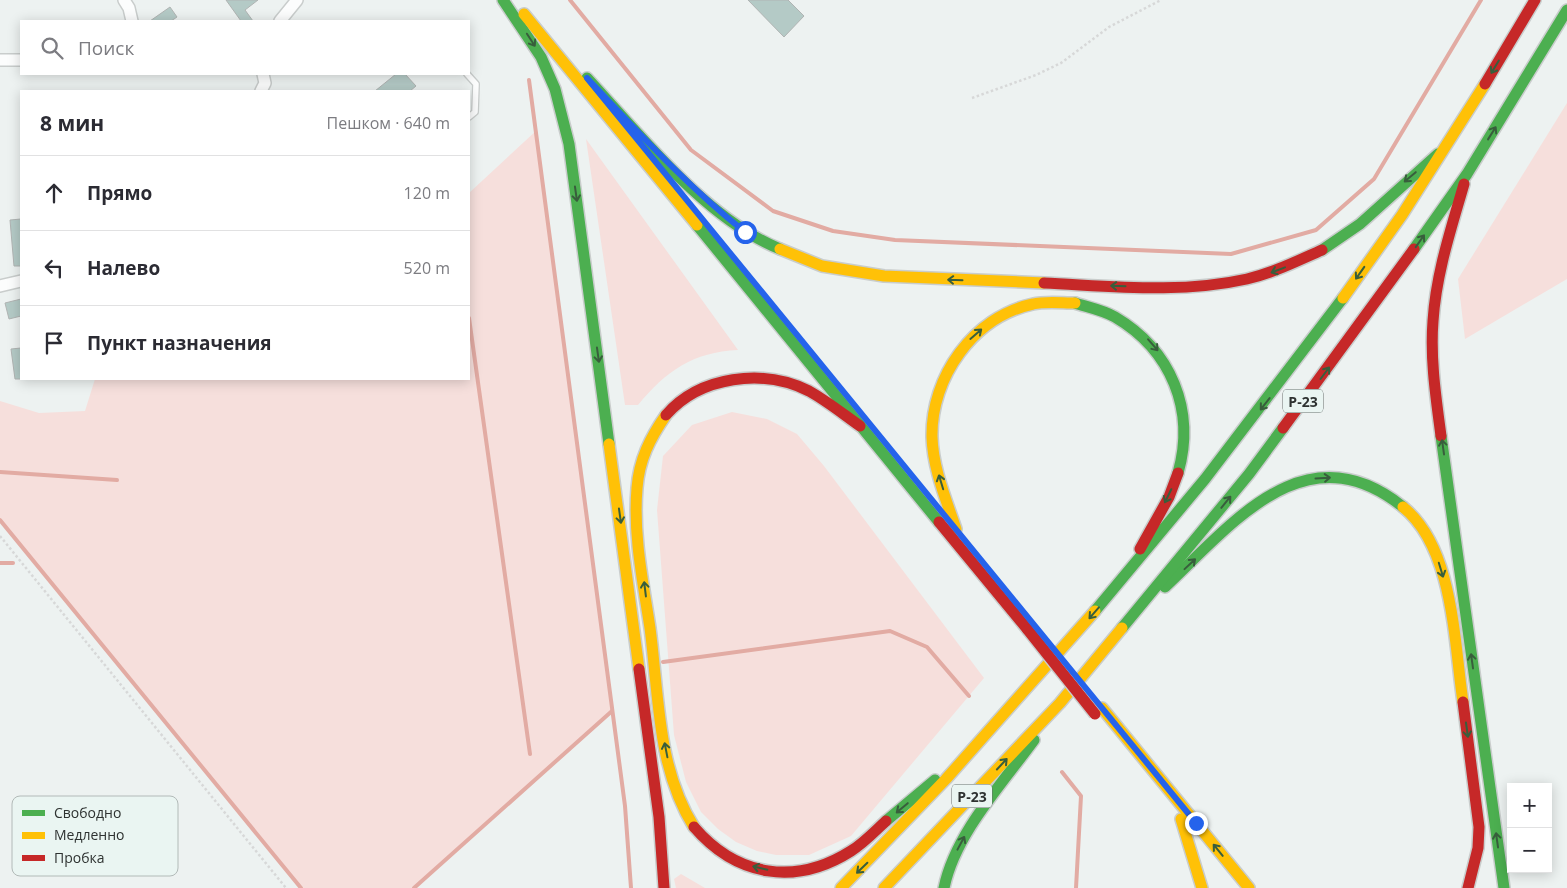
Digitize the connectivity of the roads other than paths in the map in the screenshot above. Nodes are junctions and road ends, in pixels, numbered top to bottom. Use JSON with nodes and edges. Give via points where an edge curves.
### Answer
{"nodes":[{"id":1,"x":124,"y":0,"type":"edge"},
{"id":2,"x":296,"y":0,"type":"edge"},
{"id":3,"x":503,"y":0,"type":"edge"},
{"id":4,"x":513,"y":0,"type":"edge"},
{"id":5,"x":522,"y":0,"type":"edge"},
{"id":6,"x":1535,"y":0,"type":"edge"},
{"id":7,"x":1567,"y":10,"type":"edge"},
{"id":8,"x":132,"y":20,"type":"edge"},
{"id":9,"x":281,"y":20,"type":"edge"},
{"id":10,"x":1563,"y":24,"type":"edge"},
{"id":11,"x":0,"y":60,"type":"edge"},
{"id":12,"x":20,"y":60,"type":"edge"},
{"id":13,"x":468,"y":75,"type":"edge"},
{"id":14,"x":587,"y":78,"type":"junction"},
{"id":15,"x":470,"y":116,"type":"edge"},
{"id":16,"x":1447,"y":146,"type":"junction"},
{"id":17,"x":1466,"y":174,"type":"junction"},
{"id":18,"x":20,"y":281,"type":"edge"},
{"id":19,"x":0,"y":286,"type":"edge"},
{"id":20,"x":860,"y":426,"type":"junction"},
{"id":21,"x":956,"y":529,"type":"junction"},
{"id":22,"x":1126,"y":576,"type":"junction"},
{"id":23,"x":1129,"y":621,"type":"junction"},
{"id":24,"x":1031,"y":627,"type":"junction"},
{"id":25,"x":1060,"y":703,"type":"junction"},
{"id":26,"x":1098,"y":711,"type":"junction"},
{"id":27,"x":979,"y":742,"type":"junction"},
{"id":28,"x":1181,"y":819,"type":"junction"},
{"id":29,"x":664,"y":888,"type":"edge"},
{"id":30,"x":841,"y":888,"type":"edge"},
{"id":31,"x":884,"y":888,"type":"edge"},
{"id":32,"x":944,"y":888,"type":"edge"},
{"id":33,"x":1202,"y":888,"type":"edge"},
{"id":34,"x":1236,"y":888,"type":"edge"},
{"id":35,"x":1249,"y":888,"type":"edge"},
{"id":36,"x":1468,"y":888,"type":"edge"},
{"id":37,"x":1504,"y":888,"type":"edge"}],
"edges":[{"from":1,"to":8,"type":"street"},
{"from":2,"to":9,"type":"street"},
{"from":3,"to":29,"type":"main road","one_way":true,"via":[[541,57],[555,89],[569,144],[659,817]]},
{"from":4,"to":20,"type":"main road"},
{"from":5,"to":14,"type":"main road"},
{"from":6,"to":16,"type":"main road","number":"Р-23","one_way":true},
{"from":7,"to":10,"type":"main road","number":"Р-23"},
{"from":17,"to":10,"type":"main road","number":"Р-23","one_way":true},
{"from":11,"to":12,"type":"street"},
{"from":13,"to":15,"type":"lane","via":[[476,84],[475,112]]},
{"from":16,"to":14,"type":"main road","one_way":true,"via":[[1404,181],[1360,224],[1328,247],[1285,267],[1247,279],[1192,287],[1136,287],[884,276],[822,266],[745,232],[671,167]]},
{"from":14,"to":21,"type":"main road"},
{"from":16,"to":22,"type":"main road","number":"Р-23","one_way":true,"via":[[1281,383]]},
{"from":23,"to":17,"type":"main road","number":"Р-23","one_way":true,"via":[[1249,474],[1370,311]]},
{"from":37,"to":17,"type":"main road","one_way":true,"via":[[1439,421],[1434,361],[1435,301],[1442,261]]},
{"from":18,"to":19,"type":"street"},
{"from":20,"to":24,"type":"main road"},
{"from":27,"to":20,"type":"main road","one_way":true,"via":[[853,850],[824,865],[803,871],[776,872],[756,868],[722,854],[693,826],[671,777],[663,736],[636,515],[640,464],[650,435],[664,416],[692,392],[714,383],[742,378],[791,384],[811,392]]},
{"from":21,"to":22,"type":"main road","one_way":true,"via":[[933,455],[932,437],[934,407],[952,361],[988,324],[1015,310],[1056,302],[1085,304],[1126,321],[1152,344],[1173,374],[1182,403],[1185,439],[1181,464]]},
{"from":21,"to":24,"type":"main road"},
{"from":22,"to":27,"type":"main road","number":"Р-23","one_way":true},
{"from":23,"to":25,"type":"main road","number":"Р-23"},
{"from":23,"to":36,"type":"main road","one_way":true,"via":[[1259,500],[1281,488],[1309,479],[1343,478],[1375,486],[1390,496],[1415,519],[1433,548],[1446,592],[1479,827],[1477,855]]},
{"from":24,"to":26,"type":"main road","bridge":true},
{"from":31,"to":25,"type":"main road","number":"Р-23","one_way":true},
{"from":32,"to":25,"type":"main road","one_way":true,"via":[[948,868],[963,838]]},
{"from":26,"to":28,"type":"main road"},
{"from":35,"to":26,"type":"main road","one_way":true},
{"from":27,"to":30,"type":"main road","number":"Р-23","one_way":true},
{"from":28,"to":33,"type":"main road"},
{"from":28,"to":34,"type":"main road"}]}
